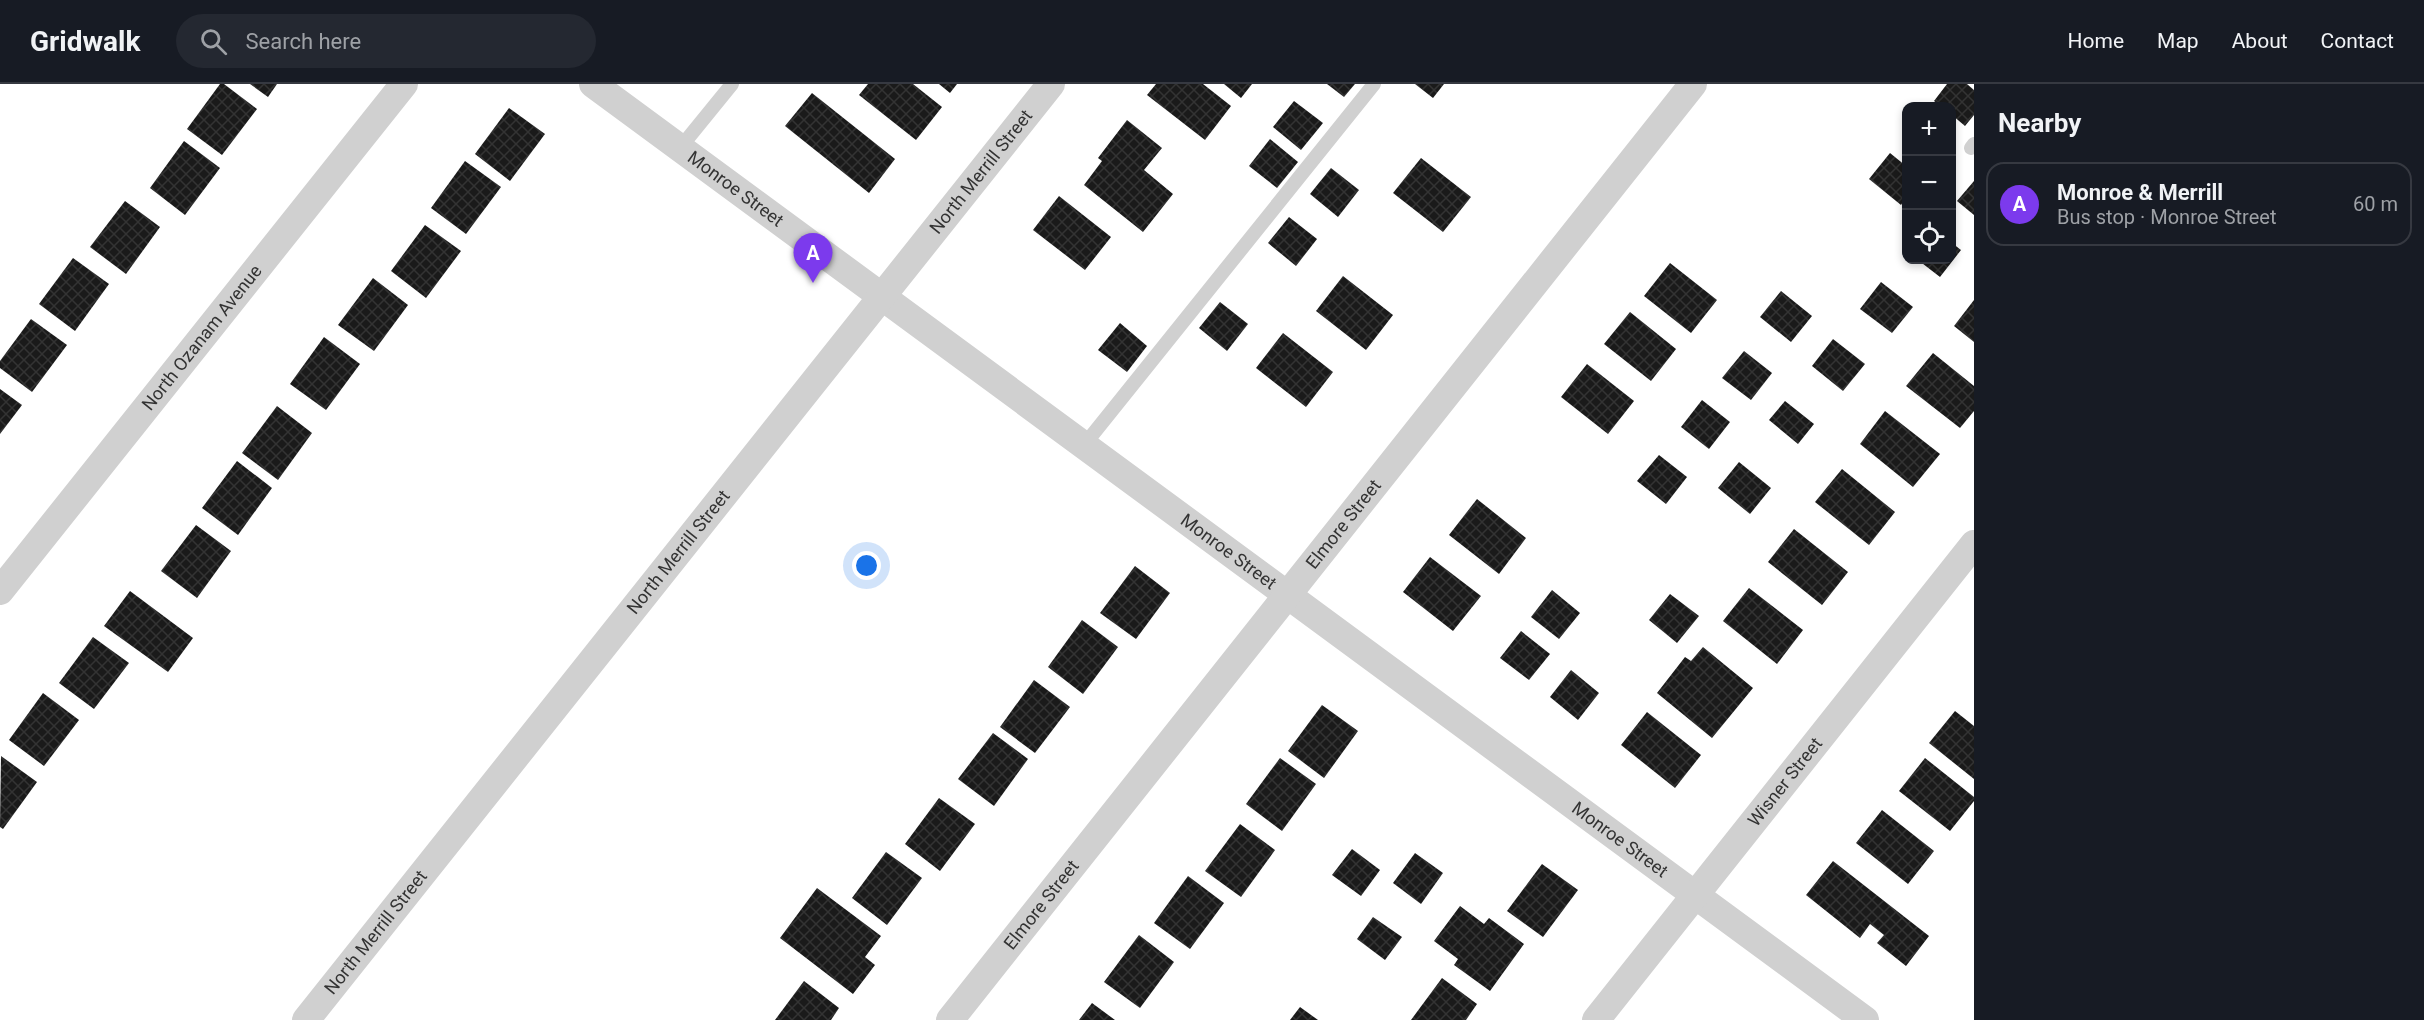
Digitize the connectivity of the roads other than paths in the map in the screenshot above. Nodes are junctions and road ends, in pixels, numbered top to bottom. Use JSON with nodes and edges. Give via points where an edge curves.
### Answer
{"nodes":[{"id":1,"x":404,"y":84,"type":"edge"},
{"id":2,"x":593,"y":84,"type":"edge"},
{"id":3,"x":732,"y":84,"type":"edge"},
{"id":4,"x":1051,"y":84,"type":"edge"},
{"id":5,"x":1374,"y":84,"type":"edge"},
{"id":6,"x":1693,"y":84,"type":"edge"},
{"id":7,"x":680,"y":148,"type":"junction"},
{"id":8,"x":882,"y":296,"type":"junction"},
{"id":9,"x":1085,"y":444,"type":"junction"},
{"id":10,"x":1974,"y":544,"type":"edge"},
{"id":11,"x":0,"y":591,"type":"edge"},
{"id":12,"x":1290,"y":594,"type":"junction"},
{"id":13,"x":1696,"y":894,"type":"junction"},
{"id":14,"x":306,"y":1020,"type":"edge"},
{"id":15,"x":950,"y":1020,"type":"edge"},
{"id":16,"x":1596,"y":1020,"type":"edge"},
{"id":17,"x":1865,"y":1020,"type":"edge"}],
"edges":[{"from":1,"to":11,"type":"street","name":"North Ozanam Avenue"},
{"from":2,"to":7,"type":"street","name":"Monroe Street"},
{"from":3,"to":7,"type":"lane"},
{"from":4,"to":8,"type":"street","name":"North Merrill Street"},
{"from":5,"to":9,"type":"lane"},
{"from":6,"to":12,"type":"street","name":"Elmore Street"},
{"from":7,"to":8,"type":"street","name":"Monroe Street"},
{"from":8,"to":9,"type":"street","name":"Monroe Street"},
{"from":8,"to":14,"type":"street","name":"North Merrill Street"},
{"from":9,"to":12,"type":"street","name":"Monroe Street"},
{"from":10,"to":13,"type":"street","name":"Wisner Street"},
{"from":12,"to":13,"type":"street","name":"Monroe Street"},
{"from":12,"to":15,"type":"street","name":"Elmore Street"},
{"from":13,"to":16,"type":"street","name":"Wisner Street"},
{"from":13,"to":17,"type":"street","name":"Monroe Street"}]}
